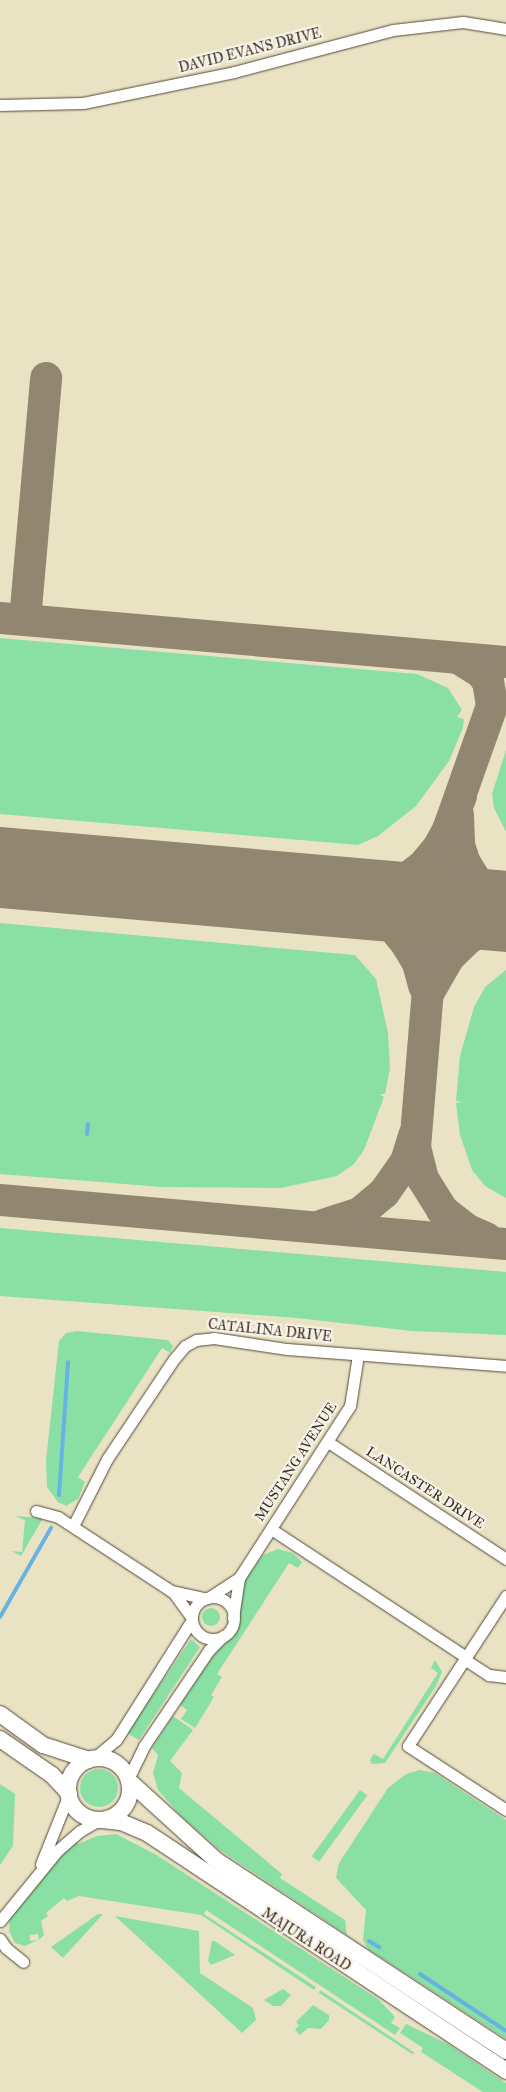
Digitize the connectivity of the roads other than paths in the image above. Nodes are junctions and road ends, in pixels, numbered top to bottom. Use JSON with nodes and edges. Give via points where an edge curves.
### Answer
{"nodes":[{"id":1,"x":506,"y":29,"type":"edge"},
{"id":2,"x":0,"y":106,"type":"edge"},
{"id":3,"x":358,"y":1354,"type":"junction"},
{"id":4,"x":506,"y":1366,"type":"edge"},
{"id":5,"x":328,"y":1442,"type":"junction"},
{"id":6,"x":36,"y":1511,"type":"dead end"},
{"id":7,"x":73,"y":1526,"type":"junction"},
{"id":8,"x":271,"y":1529,"type":"junction"},
{"id":9,"x":506,"y":1559,"type":"edge"},
{"id":10,"x":239,"y":1578,"type":"junction"},
{"id":11,"x":171,"y":1590,"type":"junction"},
{"id":12,"x":506,"y":1596,"type":"edge"},
{"id":13,"x":207,"y":1598,"type":"junction"},
{"id":14,"x":233,"y":1618,"type":"junction"},
{"id":15,"x":192,"y":1619,"type":"junction"},
{"id":16,"x":223,"y":1636,"type":"junction"},
{"id":17,"x":465,"y":1658,"type":"junction"},
{"id":18,"x":506,"y":1677,"type":"edge"},
{"id":19,"x":0,"y":1714,"type":"edge"},
{"id":20,"x":0,"y":1740,"type":"edge"},
{"id":21,"x":91,"y":1759,"type":"junction"},
{"id":22,"x":129,"y":1780,"type":"junction"},
{"id":23,"x":69,"y":1793,"type":"junction"},
{"id":24,"x":506,"y":1810,"type":"edge"},
{"id":25,"x":100,"y":1820,"type":"junction"},
{"id":26,"x":37,"y":1872,"type":"junction"},
{"id":27,"x":0,"y":1921,"type":"edge"},
{"id":28,"x":0,"y":1938,"type":"edge"},
{"id":29,"x":23,"y":1962,"type":"dead end"},
{"id":30,"x":506,"y":2051,"type":"edge"},
{"id":31,"x":506,"y":2071,"type":"edge"}],
"edges":[{"from":1,"to":2,"type":"street","name":"DAVID EVANS DRIVE","via":[[462,22],[392,30],[234,72],[83,103]]},
{"from":3,"to":4,"type":"street","name":"CATALINA DRIVE"},
{"from":3,"to":5,"type":"street","name":"MUSTANG AVENUE","via":[[352,1403]]},
{"from":3,"to":7,"type":"street","name":"CATALINA DRIVE","via":[[214,1338],[188,1343],[108,1459]]},
{"from":5,"to":8,"type":"street","name":"MUSTANG AVENUE"},
{"from":5,"to":9,"type":"street","name":"LANCASTER DRIVE"},
{"from":6,"to":7,"type":"street","via":[[54,1515]]},
{"from":7,"to":11,"type":"street"},
{"from":8,"to":10,"type":"street","name":"MUSTANG AVENUE"},
{"from":8,"to":17,"type":"street"},
{"from":10,"to":13,"type":"street","name":"MUSTANG AVENUE"},
{"from":10,"to":14,"type":"street","name":"MUSTANG AVENUE"},
{"from":11,"to":13,"type":"street"},
{"from":11,"to":15,"type":"street"},
{"from":12,"to":17,"type":"street"},
{"from":13,"to":14,"type":"street","via":[[226,1602]]},
{"from":13,"to":15,"type":"street","via":[[196,1606]]},
{"from":14,"to":16,"type":"street","via":[[230,1629]]},
{"from":15,"to":16,"type":"street","via":[[195,1629],[204,1637],[215,1639]]},
{"from":15,"to":21,"type":"street","via":[[116,1740]]},
{"from":16,"to":22,"type":"street","via":[[209,1650],[144,1746]]},
{"from":17,"to":18,"type":"street","via":[[489,1675]]},
{"from":17,"to":24,"type":"street","via":[[408,1746]]},
{"from":19,"to":21,"type":"main road","via":[[43,1745]]},
{"from":20,"to":23,"type":"main road","via":[[52,1775]]},
{"from":21,"to":22,"type":"main road","via":[[116,1763]]},
{"from":21,"to":23,"type":"main road","via":[[73,1773]]},
{"from":22,"to":25,"type":"main road","via":[[129,1797],[124,1807],[112,1817]]},
{"from":22,"to":30,"type":"main road","name":"MAJURA ROAD","via":[[217,1861]]},
{"from":23,"to":25,"type":"main road","via":[[81,1814]]},
{"from":23,"to":26,"type":"street"},
{"from":25,"to":26,"type":"street","via":[[74,1836]]},
{"from":25,"to":31,"type":"main road","name":"MAJURA ROAD","via":[[122,1822],[143,1831]]},
{"from":26,"to":27,"type":"street"},
{"from":28,"to":29,"type":"street","via":[[6,1948]]}]}
